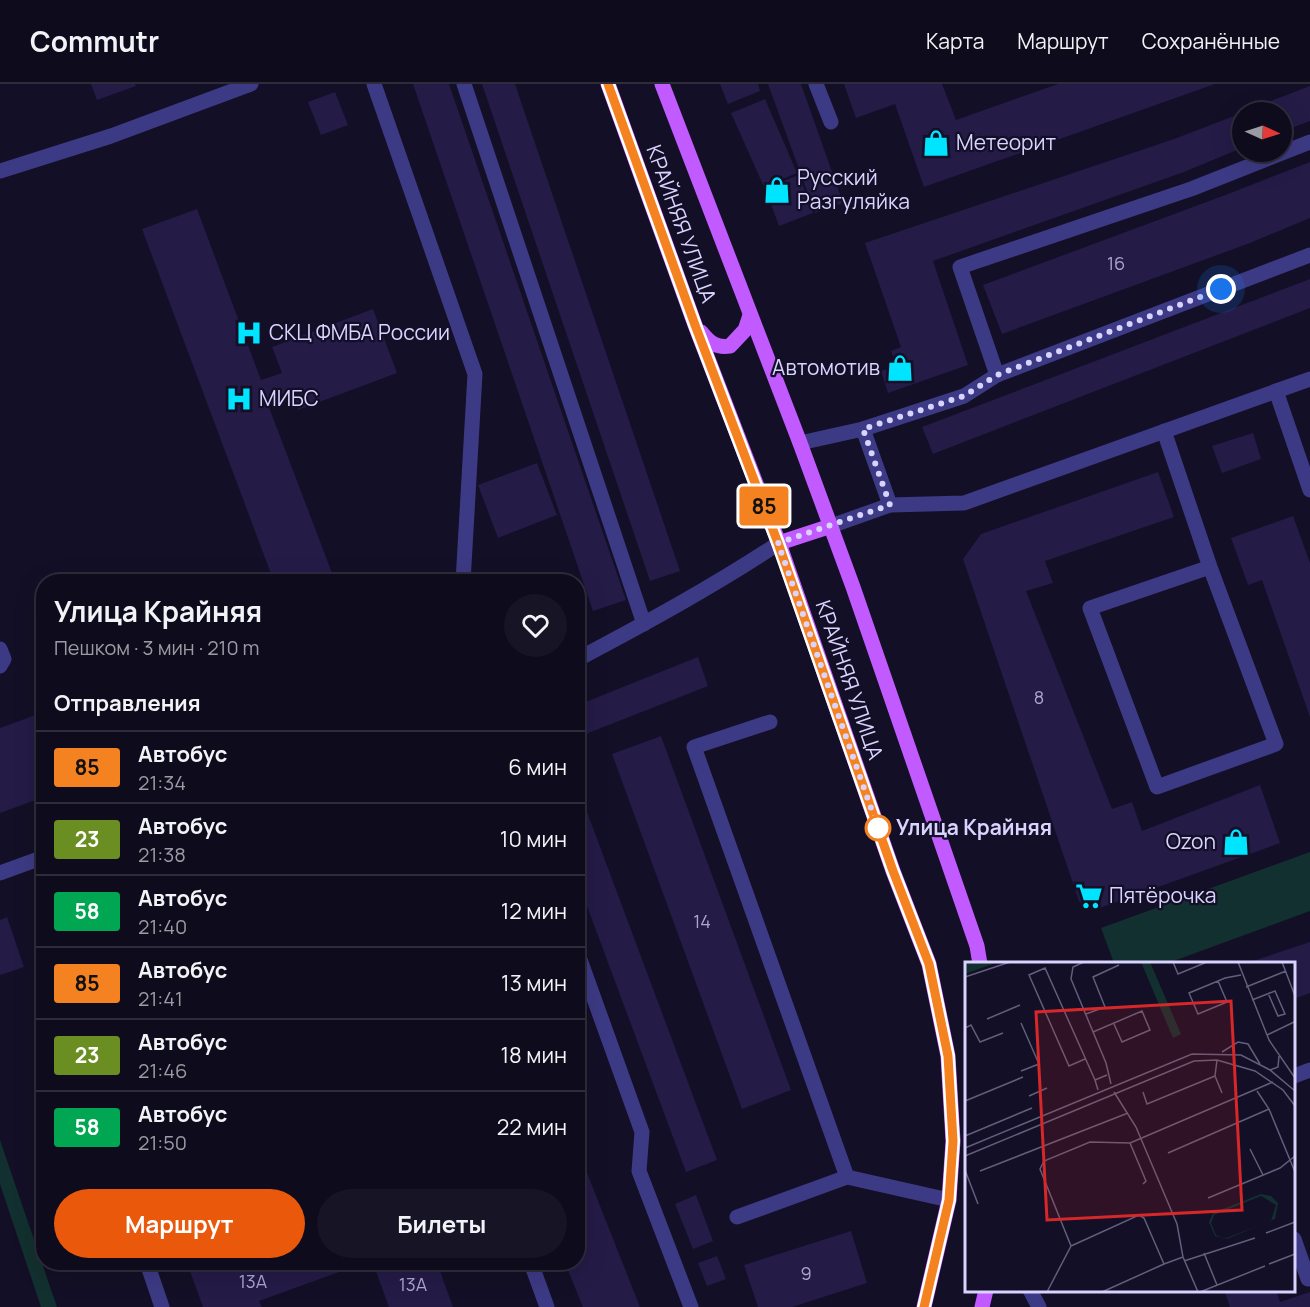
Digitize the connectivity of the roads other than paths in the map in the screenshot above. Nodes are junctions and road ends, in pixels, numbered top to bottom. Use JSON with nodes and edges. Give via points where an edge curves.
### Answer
{"nodes":[{"id":1,"x":251,"y":84,"type":"edge"},
{"id":2,"x":374,"y":84,"type":"edge"},
{"id":3,"x":465,"y":84,"type":"edge"},
{"id":4,"x":608,"y":84,"type":"edge"},
{"id":5,"x":662,"y":84,"type":"edge"},
{"id":6,"x":816,"y":84,"type":"edge"},
{"id":7,"x":831,"y":122,"type":"dead end"},
{"id":8,"x":1310,"y":142,"type":"edge"},
{"id":9,"x":0,"y":171,"type":"edge"},
{"id":10,"x":1310,"y":255,"type":"edge"},
{"id":11,"x":750,"y":315,"type":"junction"},
{"id":12,"x":695,"y":325,"type":"junction"},
{"id":13,"x":997,"y":375,"type":"junction"},
{"id":14,"x":1310,"y":379,"type":"edge"},
{"id":15,"x":1276,"y":391,"type":"junction"},
{"id":16,"x":863,"y":429,"type":"junction"},
{"id":17,"x":1164,"y":431,"type":"junction"},
{"id":18,"x":800,"y":443,"type":"junction"},
{"id":19,"x":1310,"y":490,"type":"edge"},
{"id":20,"x":890,"y":505,"type":"junction"},
{"id":21,"x":831,"y":526,"type":"junction"},
{"id":22,"x":778,"y":543,"type":"junction"},
{"id":23,"x":1210,"y":567,"type":"junction"},
{"id":24,"x":463,"y":574,"type":"edge"},
{"id":25,"x":644,"y":624,"type":"junction"},
{"id":26,"x":0,"y":649,"type":"edge"},
{"id":27,"x":585,"y":654,"type":"edge"},
{"id":28,"x":0,"y":666,"type":"edge"},
{"id":29,"x":770,"y":722,"type":"dead end"},
{"id":30,"x":36,"y":860,"type":"edge"},
{"id":31,"x":0,"y":873,"type":"edge"},
{"id":32,"x":980,"y":962,"type":"edge"},
{"id":33,"x":585,"y":973,"type":"edge"},
{"id":34,"x":1310,"y":1070,"type":"edge"},
{"id":35,"x":1295,"y":1075,"type":"edge"},
{"id":36,"x":847,"y":1177,"type":"junction"},
{"id":37,"x":949,"y":1200,"type":"junction"},
{"id":38,"x":737,"y":1217,"type":"dead end"},
{"id":39,"x":1295,"y":1244,"type":"edge"},
{"id":40,"x":149,"y":1270,"type":"edge"},
{"id":41,"x":534,"y":1270,"type":"edge"},
{"id":42,"x":1310,"y":1278,"type":"edge"},
{"id":43,"x":986,"y":1292,"type":"edge"},
{"id":44,"x":1031,"y":1292,"type":"edge"},
{"id":45,"x":162,"y":1307,"type":"edge"},
{"id":46,"x":547,"y":1307,"type":"edge"},
{"id":47,"x":690,"y":1307,"type":"edge"},
{"id":48,"x":924,"y":1307,"type":"edge"},
{"id":49,"x":982,"y":1307,"type":"edge"},
{"id":50,"x":1039,"y":1307,"type":"edge"}],
"edges":[{"from":1,"to":9,"type":"street","via":[[111,136]]},
{"from":2,"to":24,"type":"street","via":[[475,374]]},
{"from":3,"to":25,"type":"street"},
{"from":4,"to":12,"type":"main road","name":"КРАЙНЯЯ УЛИЦА"},
{"from":5,"to":11,"type":"main road","name":"КРАЙНЯЯ УЛИЦА"},
{"from":6,"to":7,"type":"street"},
{"from":8,"to":13,"type":"street","via":[[1191,189],[960,267]]},
{"from":10,"to":13,"type":"street"},
{"from":11,"to":12,"type":"main road","via":[[745,330],[730,346],[709,342]]},
{"from":11,"to":18,"type":"main road","name":"КРАЙНЯЯ УЛИЦА"},
{"from":12,"to":22,"type":"main road","name":"КРАЙНЯЯ УЛИЦА"},
{"from":13,"to":16,"type":"street","via":[[964,396]]},
{"from":14,"to":15,"type":"street"},
{"from":15,"to":17,"type":"street"},
{"from":15,"to":19,"type":"street"},
{"from":16,"to":18,"type":"street"},
{"from":16,"to":20,"type":"street"},
{"from":17,"to":20,"type":"street","via":[[964,503]]},
{"from":17,"to":23,"type":"street"},
{"from":18,"to":21,"type":"main road","name":"КРАЙНЯЯ УЛИЦА"},
{"from":20,"to":21,"type":"street"},
{"from":21,"to":22,"type":"main road"},
{"from":21,"to":32,"type":"main road","name":"КРАЙНЯЯ УЛИЦА"},
{"from":22,"to":25,"type":"street"},
{"from":22,"to":37,"type":"main road","name":"КРАЙНЯЯ УЛИЦА","via":[[929,964],[948,1056],[953,1141]]},
{"from":23,"to":23,"type":"street","via":[[1090,608],[1157,787],[1276,744]]},
{"from":25,"to":27,"type":"street"},
{"from":26,"to":28,"type":"street","via":[[4,659]]},
{"from":29,"to":36,"type":"street","via":[[694,747]]},
{"from":30,"to":31,"type":"street"},
{"from":33,"to":47,"type":"street","via":[[642,1132],[639,1171]]},
{"from":34,"to":35,"type":"street"},
{"from":36,"to":37,"type":"street"},
{"from":36,"to":38,"type":"street"},
{"from":37,"to":48,"type":"main road","name":"КРАЙНЯЯ УЛИЦА"},
{"from":39,"to":42,"type":"street"},
{"from":40,"to":45,"type":"street"},
{"from":41,"to":46,"type":"street"},
{"from":43,"to":49,"type":"main road"},
{"from":44,"to":50,"type":"street"}]}
